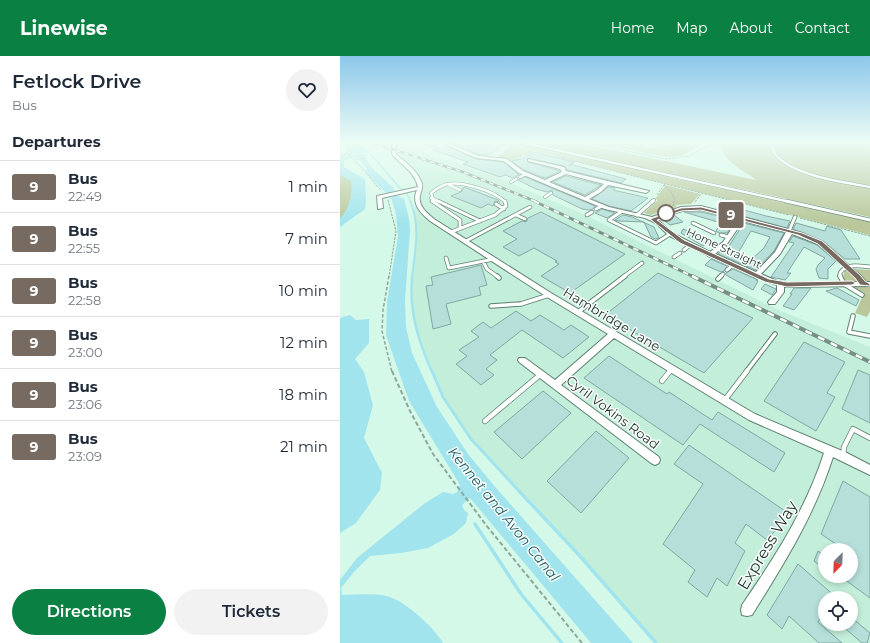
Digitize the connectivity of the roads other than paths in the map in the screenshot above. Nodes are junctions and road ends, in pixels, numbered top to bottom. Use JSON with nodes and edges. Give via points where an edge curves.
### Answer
{"nodes":[{"id":1,"x":411,"y":169,"type":"edge"},
{"id":2,"x":517,"y":169,"type":"edge"},
{"id":3,"x":643,"y":169,"type":"edge"},
{"id":4,"x":800,"y":169,"type":"edge"},
{"id":5,"x":564,"y":170,"type":"joint"},
{"id":6,"x":526,"y":174,"type":"junction"},
{"id":7,"x":520,"y":177,"type":"dead end"},
{"id":8,"x":516,"y":179,"type":"dead end"},
{"id":9,"x":511,"y":182,"type":"dead end"},
{"id":10,"x":545,"y":182,"type":"junction"},
{"id":11,"x":607,"y":183,"type":"junction"},
{"id":12,"x":447,"y":184,"type":"junction"},
{"id":13,"x":870,"y":187,"type":"edge"},
{"id":14,"x":420,"y":188,"type":"junction"},
{"id":15,"x":561,"y":188,"type":"junction"},
{"id":16,"x":460,"y":190,"type":"dead end"},
{"id":17,"x":555,"y":191,"type":"dead end"},
{"id":18,"x":646,"y":191,"type":"dead end"},
{"id":19,"x":551,"y":193,"type":"dead end"},
{"id":20,"x":545,"y":197,"type":"dead end"},
{"id":21,"x":432,"y":198,"type":"junction"},
{"id":22,"x":585,"y":199,"type":"junction"},
{"id":23,"x":654,"y":200,"type":"road end"},
{"id":24,"x":496,"y":204,"type":"dead end"},
{"id":25,"x":602,"y":206,"type":"junction"},
{"id":26,"x":530,"y":207,"type":"dead end"},
{"id":27,"x":380,"y":208,"type":"dead end"},
{"id":28,"x":504,"y":209,"type":"junction"},
{"id":29,"x":596,"y":209,"type":"dead end"},
{"id":30,"x":592,"y":212,"type":"dead end"},
{"id":31,"x":621,"y":212,"type":"junction"},
{"id":32,"x":516,"y":215,"type":"junction"},
{"id":33,"x":587,"y":215,"type":"dead end"},
{"id":34,"x":637,"y":215,"type":"junction"},
{"id":35,"x":795,"y":217,"type":"road end"},
{"id":36,"x":742,"y":218,"type":"junction"},
{"id":37,"x":524,"y":219,"type":"dead end"},
{"id":38,"x":653,"y":219,"type":"junction"},
{"id":39,"x":870,"y":220,"type":"edge"},
{"id":40,"x":481,"y":221,"type":"junction"},
{"id":41,"x":693,"y":223,"type":"dead end"},
{"id":42,"x":460,"y":227,"type":"junction"},
{"id":43,"x":789,"y":231,"type":"junction"},
{"id":44,"x":451,"y":232,"type":"junction"},
{"id":45,"x":714,"y":233,"type":"dead end"},
{"id":46,"x":670,"y":234,"type":"junction"},
{"id":47,"x":721,"y":235,"type":"dead end"},
{"id":48,"x":729,"y":237,"type":"junction"},
{"id":49,"x":466,"y":241,"type":"junction"},
{"id":50,"x":690,"y":245,"type":"junction"},
{"id":51,"x":684,"y":250,"type":"dead end"},
{"id":52,"x":680,"y":253,"type":"dead end"},
{"id":53,"x":710,"y":255,"type":"junction"},
{"id":54,"x":674,"y":257,"type":"dead end"},
{"id":55,"x":446,"y":258,"type":"dead end"},
{"id":56,"x":494,"y":259,"type":"junction"},
{"id":57,"x":483,"y":261,"type":"junction"},
{"id":58,"x":642,"y":262,"type":"dead end"},
{"id":59,"x":733,"y":265,"type":"junction"},
{"id":60,"x":847,"y":267,"type":"junction"},
{"id":61,"x":870,"y":267,"type":"edge"},
{"id":62,"x":727,"y":270,"type":"dead end"},
{"id":63,"x":723,"y":274,"type":"dead end"},
{"id":64,"x":756,"y":276,"type":"junction"},
{"id":65,"x":499,"y":278,"type":"dead end"},
{"id":66,"x":718,"y":279,"type":"dead end"},
{"id":67,"x":842,"y":283,"type":"junction"},
{"id":68,"x":866,"y":283,"type":"edge"},
{"id":69,"x":780,"y":284,"type":"junction"},
{"id":70,"x":549,"y":294,"type":"junction"},
{"id":71,"x":862,"y":295,"type":"dead end"},
{"id":72,"x":772,"y":302,"type":"dead end"},
{"id":73,"x":491,"y":306,"type":"dead end"},
{"id":74,"x":578,"y":312,"type":"junction"},
{"id":75,"x":853,"y":316,"type":"dead end"},
{"id":76,"x":614,"y":334,"type":"junction"},
{"id":77,"x":775,"y":334,"type":"dead end"},
{"id":78,"x":870,"y":336,"type":"edge"},
{"id":79,"x":522,"y":360,"type":"dead end"},
{"id":80,"x":672,"y":369,"type":"junction"},
{"id":81,"x":541,"y":374,"type":"junction"},
{"id":82,"x":662,"y":381,"type":"dead end"},
{"id":83,"x":555,"y":385,"type":"junction"},
{"id":84,"x":724,"y":401,"type":"junction"},
{"id":85,"x":485,"y":421,"type":"dead end"},
{"id":86,"x":870,"y":438,"type":"edge"},
{"id":87,"x":830,"y":451,"type":"junction"},
{"id":88,"x":843,"y":456,"type":"junction"},
{"id":89,"x":655,"y":460,"type":"dead end"},
{"id":90,"x":870,"y":470,"type":"edge"},
{"id":91,"x":747,"y":610,"type":"dead end"}],
"edges":[{"from":1,"to":14,"type":"street","name":"Hambridge Lane"},
{"from":2,"to":6,"type":"street","name":"Home Straight"},
{"from":3,"to":39,"type":"lane"},
{"from":4,"to":13,"type":"lane"},
{"from":5,"to":10,"type":"street"},
{"from":5,"to":11,"type":"street"},
{"from":6,"to":7,"type":"lane"},
{"from":6,"to":10,"type":"street","name":"Home Straight"},
{"from":8,"to":9,"type":"lane"},
{"from":10,"to":15,"type":"street","name":"Home Straight"},
{"from":11,"to":18,"type":"street"},
{"from":11,"to":22,"type":"street"},
{"from":12,"to":16,"type":"lane"},
{"from":12,"to":21,"type":"lane","via":[[434,190],[431,193]]},
{"from":12,"to":28,"type":"lane","via":[[474,187],[497,197],[505,201]]},
{"from":14,"to":27,"type":"street","via":[[379,197]]},
{"from":14,"to":44,"type":"street","name":"Hambridge Lane","via":[[417,198],[420,207],[432,220]]},
{"from":15,"to":17,"type":"lane"},
{"from":15,"to":22,"type":"street","name":"Home Straight"},
{"from":19,"to":20,"type":"lane"},
{"from":21,"to":40,"type":"lane"},
{"from":21,"to":42,"type":"lane","via":[[436,204],[460,220]]},
{"from":22,"to":25,"type":"street","name":"Home Straight"},
{"from":23,"to":34,"type":"lane"},
{"from":24,"to":28,"type":"lane"},
{"from":25,"to":29,"type":"lane"},
{"from":25,"to":31,"type":"street","name":"Home Straight"},
{"from":26,"to":32,"type":"lane"},
{"from":28,"to":40,"type":"lane"},
{"from":30,"to":33,"type":"lane"},
{"from":31,"to":34,"type":"street","name":"Home Straight"},
{"from":31,"to":46,"type":"lane","via":[[609,220],[656,243]]},
{"from":32,"to":37,"type":"lane"},
{"from":32,"to":49,"type":"lane"},
{"from":34,"to":38,"type":"street","name":"Home Straight"},
{"from":35,"to":43,"type":"lane"},
{"from":36,"to":38,"type":"street","via":[[708,209],[690,208]]},
{"from":36,"to":43,"type":"street"},
{"from":36,"to":48,"type":"street"},
{"from":38,"to":46,"type":"street","name":"Home Straight"},
{"from":40,"to":42,"type":"lane"},
{"from":41,"to":45,"type":"lane"},
{"from":42,"to":44,"type":"lane"},
{"from":43,"to":60,"type":"street","via":[[808,236],[820,243]]},
{"from":43,"to":64,"type":"street","via":[[778,253]]},
{"from":44,"to":49,"type":"street","name":"Hambridge Lane"},
{"from":46,"to":50,"type":"street","name":"Home Straight"},
{"from":47,"to":48,"type":"lane"},
{"from":48,"to":53,"type":"street"},
{"from":49,"to":56,"type":"street","name":"Hambridge Lane"},
{"from":50,"to":51,"type":"lane"},
{"from":50,"to":53,"type":"street","name":"Home Straight"},
{"from":52,"to":54,"type":"lane"},
{"from":53,"to":59,"type":"street","name":"Home Straight"},
{"from":55,"to":57,"type":"lane","via":[[449,268]]},
{"from":56,"to":57,"type":"lane"},
{"from":56,"to":70,"type":"street","name":"Hambridge Lane"},
{"from":57,"to":65,"type":"lane","via":[[487,269]]},
{"from":58,"to":74,"type":"lane"},
{"from":59,"to":62,"type":"lane"},
{"from":59,"to":64,"type":"street","name":"Home Straight"},
{"from":60,"to":61,"type":"lane"},
{"from":60,"to":67,"type":"lane","via":[[839,272]]},
{"from":60,"to":68,"type":"street"},
{"from":63,"to":66,"type":"lane"},
{"from":64,"to":69,"type":"street","name":"Home Straight"},
{"from":67,"to":68,"type":"street","name":"Home Straight"},
{"from":67,"to":69,"type":"street","name":"Home Straight"},
{"from":67,"to":71,"type":"lane"},
{"from":69,"to":72,"type":"street","via":[[780,292]]},
{"from":70,"to":73,"type":"lane","via":[[525,304]]},
{"from":70,"to":74,"type":"street","name":"Hambridge Lane"},
{"from":74,"to":76,"type":"street","name":"Hambridge Lane"},
{"from":75,"to":78,"type":"lane","via":[[849,332]]},
{"from":76,"to":80,"type":"street","name":"Hambridge Lane"},
{"from":76,"to":83,"type":"street","name":"Cyril Vokins Road"},
{"from":77,"to":84,"type":"lane"},
{"from":79,"to":81,"type":"street","name":"Cyril Vokins Road"},
{"from":80,"to":82,"type":"lane"},
{"from":80,"to":84,"type":"street","name":"Hambridge Lane"},
{"from":81,"to":83,"type":"street","name":"Cyril Vokins Road"},
{"from":81,"to":85,"type":"lane"},
{"from":83,"to":89,"type":"street","name":"Cyril Vokins Road"},
{"from":84,"to":87,"type":"street","name":"Hambridge Lane","via":[[775,428]]},
{"from":86,"to":88,"type":"lane","via":[[852,429]]},
{"from":87,"to":88,"type":"street","name":"Hambridge Lane"},
{"from":87,"to":91,"type":"street","name":"Express Way","via":[[808,510],[785,553]]},
{"from":88,"to":90,"type":"street","name":"Hambridge Lane"}]}
